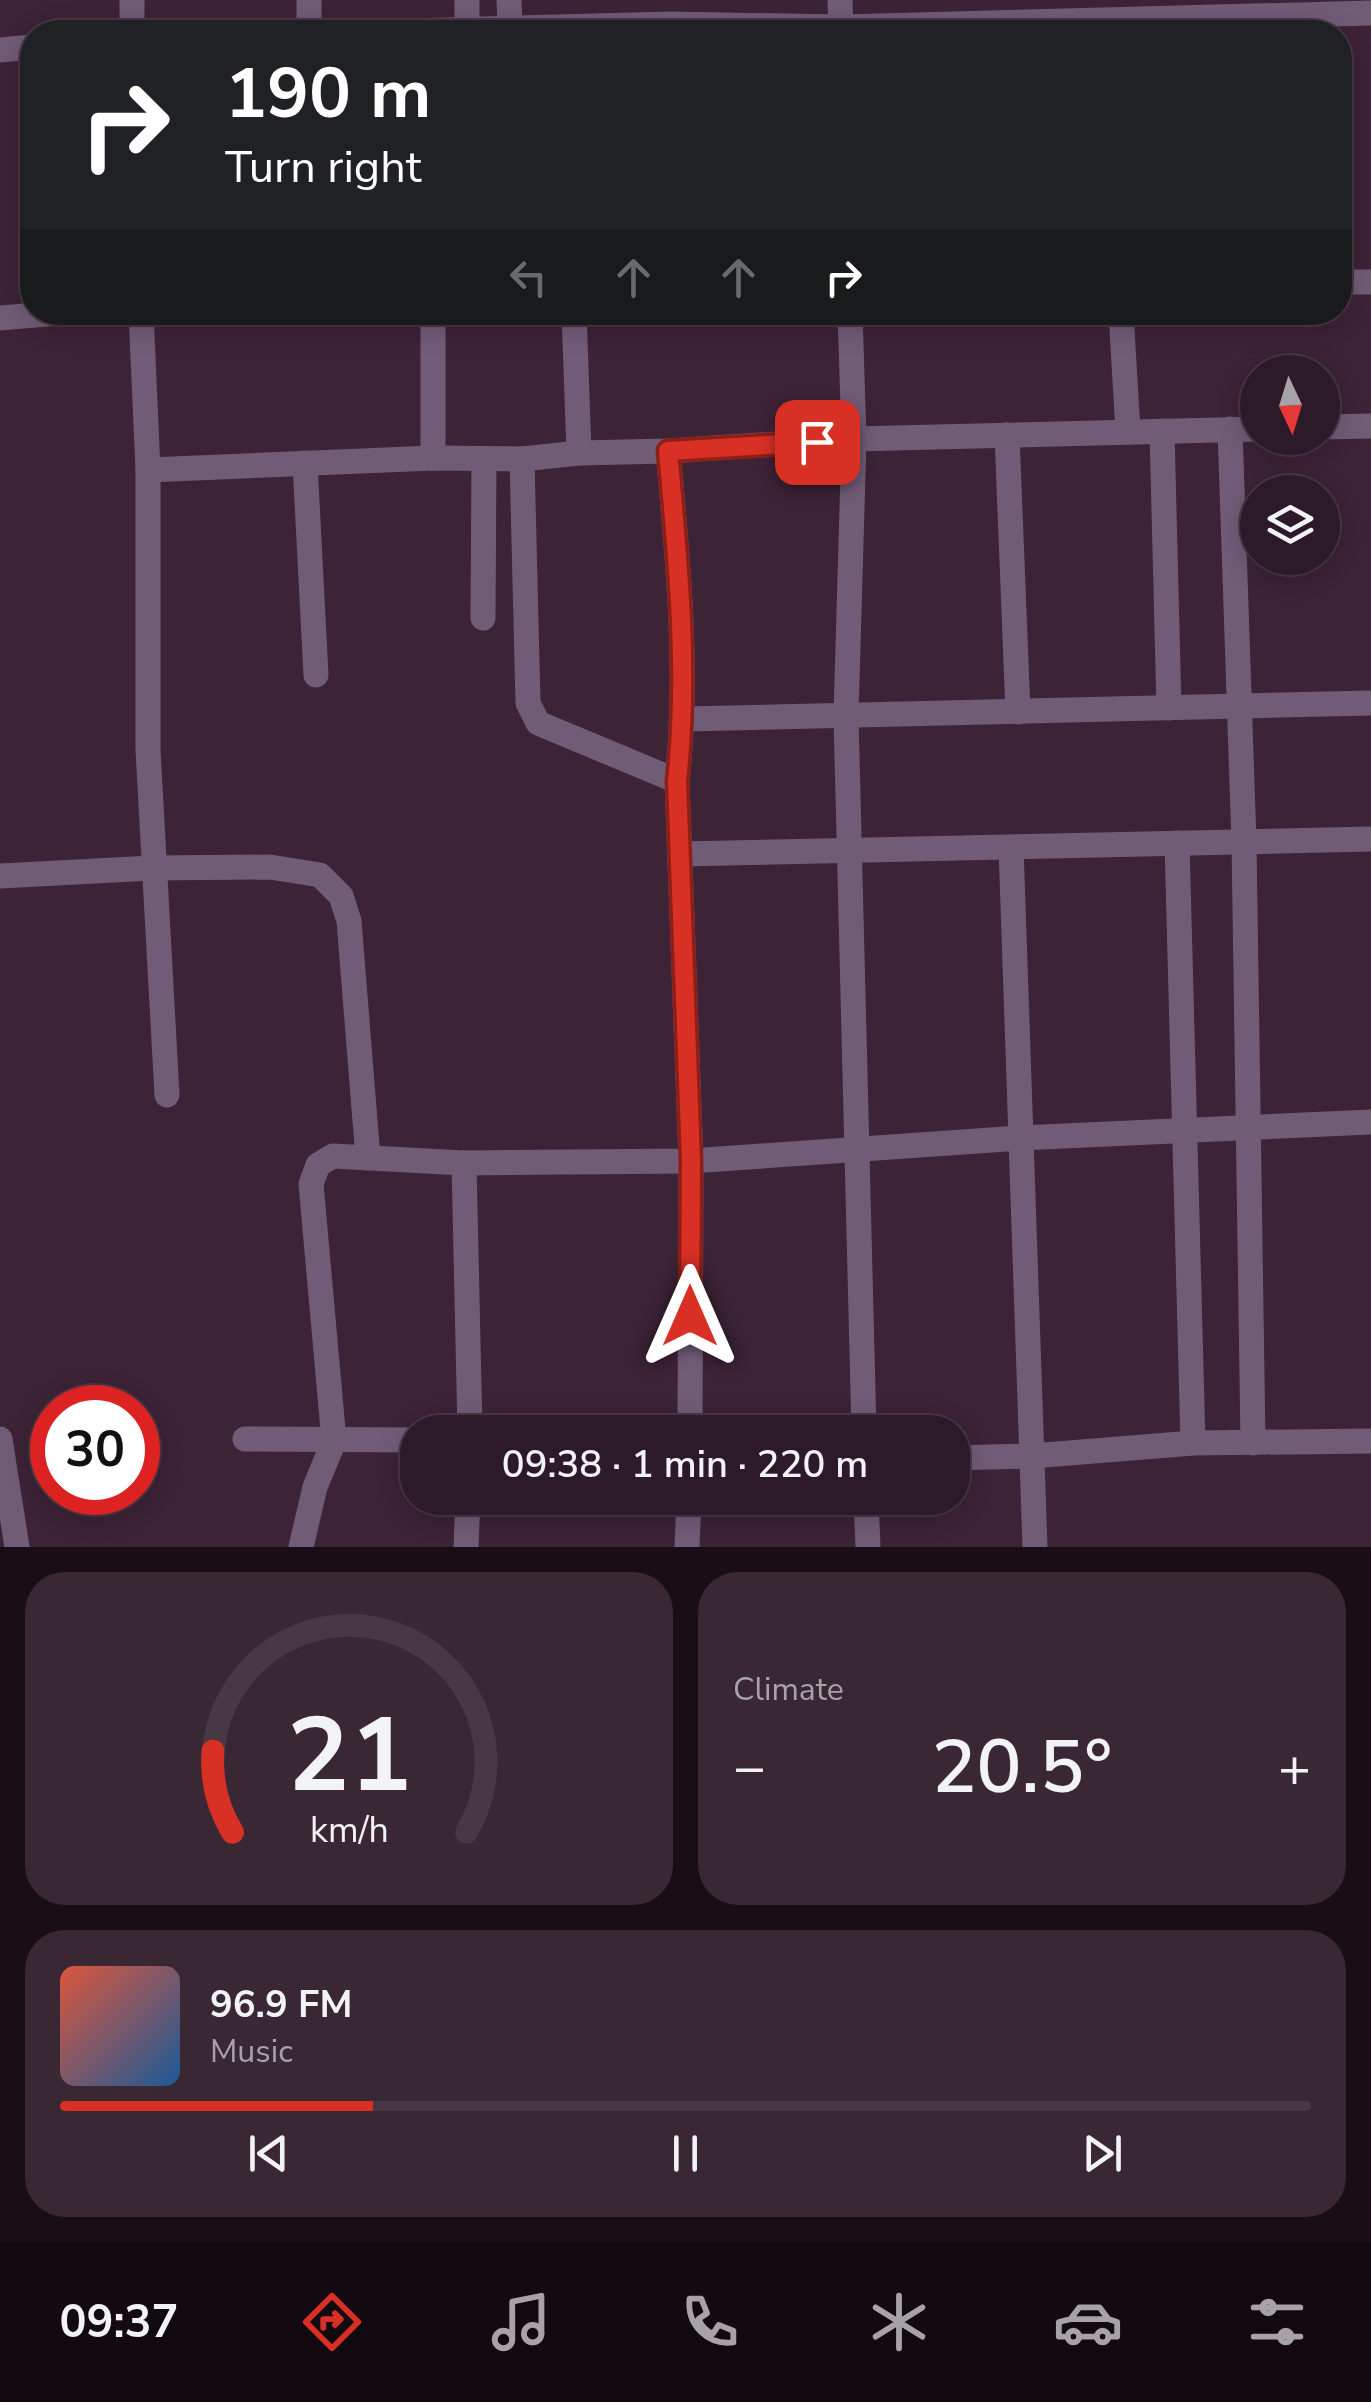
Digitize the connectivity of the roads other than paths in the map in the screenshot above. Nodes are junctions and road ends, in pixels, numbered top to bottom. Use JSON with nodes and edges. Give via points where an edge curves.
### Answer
{"nodes":[{"id":1,"x":1370,"y":0,"type":"edge"},
{"id":2,"x":1218,"y":8,"type":"edge"},
{"id":3,"x":1177,"y":9,"type":"edge"},
{"id":4,"x":1371,"y":13,"type":"edge"},
{"id":5,"x":1006,"y":19,"type":"edge"},
{"id":6,"x":142,"y":325,"type":"edge"},
{"id":7,"x":433,"y":325,"type":"edge"},
{"id":8,"x":574,"y":325,"type":"edge"},
{"id":9,"x":850,"y":325,"type":"edge"},
{"id":10,"x":1122,"y":325,"type":"edge"},
{"id":11,"x":1371,"y":426,"type":"edge"},
{"id":12,"x":1340,"y":427,"type":"edge"},
{"id":13,"x":1230,"y":429,"type":"junction"},
{"id":14,"x":1240,"y":429,"type":"edge"},
{"id":15,"x":1162,"y":431,"type":"junction"},
{"id":16,"x":1128,"y":432,"type":"junction"},
{"id":17,"x":1007,"y":435,"type":"junction"},
{"id":18,"x":854,"y":439,"type":"junction"},
{"id":19,"x":668,"y":451,"type":"junction"},
{"id":20,"x":579,"y":453,"type":"junction"},
{"id":21,"x":434,"y":458,"type":"junction"},
{"id":22,"x":484,"y":459,"type":"junction"},
{"id":23,"x":522,"y":459,"type":"junction"},
{"id":24,"x":306,"y":463,"type":"junction"},
{"id":25,"x":148,"y":470,"type":"junction"},
{"id":26,"x":483,"y":618,"type":"dead end"},
{"id":27,"x":316,"y":676,"type":"dead end"},
{"id":28,"x":1371,"y":702,"type":"edge"},
{"id":29,"x":1239,"y":706,"type":"junction"},
{"id":30,"x":1170,"y":708,"type":"junction"},
{"id":31,"x":1018,"y":712,"type":"junction"},
{"id":32,"x":846,"y":716,"type":"junction"},
{"id":33,"x":684,"y":719,"type":"junction"},
{"id":34,"x":677,"y":781,"type":"junction"},
{"id":35,"x":1371,"y":838,"type":"edge"},
{"id":36,"x":1244,"y":842,"type":"junction"},
{"id":37,"x":1178,"y":843,"type":"junction"},
{"id":38,"x":1011,"y":847,"type":"junction"},
{"id":39,"x":851,"y":850,"type":"junction"},
{"id":40,"x":680,"y":854,"type":"junction"},
{"id":41,"x":152,"y":868,"type":"junction"},
{"id":42,"x":0,"y":876,"type":"edge"},
{"id":43,"x":167,"y":1095,"type":"dead end"},
{"id":44,"x":1371,"y":1122,"type":"edge"},
{"id":45,"x":1248,"y":1128,"type":"junction"},
{"id":46,"x":1185,"y":1131,"type":"junction"},
{"id":47,"x":1020,"y":1138,"type":"junction"},
{"id":48,"x":859,"y":1148,"type":"junction"},
{"id":49,"x":368,"y":1158,"type":"junction"},
{"id":50,"x":691,"y":1161,"type":"junction"},
{"id":51,"x":464,"y":1162,"type":"junction"},
{"id":52,"x":470,"y":1415,"type":"edge"},
{"id":53,"x":690,"y":1415,"type":"edge"},
{"id":54,"x":864,"y":1415,"type":"edge"},
{"id":55,"x":0,"y":1439,"type":"edge"},
{"id":56,"x":245,"y":1439,"type":"dead end"},
{"id":57,"x":400,"y":1440,"type":"edge"},
{"id":58,"x":334,"y":1441,"type":"junction"},
{"id":59,"x":1371,"y":1441,"type":"edge"},
{"id":60,"x":1193,"y":1443,"type":"junction"},
{"id":61,"x":1253,"y":1443,"type":"junction"},
{"id":62,"x":1032,"y":1456,"type":"junction"},
{"id":63,"x":970,"y":1458,"type":"edge"},
{"id":64,"x":467,"y":1515,"type":"edge"},
{"id":65,"x":689,"y":1515,"type":"edge"},
{"id":66,"x":867,"y":1515,"type":"edge"},
{"id":67,"x":17,"y":1547,"type":"edge"},
{"id":68,"x":301,"y":1547,"type":"edge"},
{"id":69,"x":466,"y":1547,"type":"edge"},
{"id":70,"x":687,"y":1547,"type":"edge"},
{"id":71,"x":868,"y":1547,"type":"edge"},
{"id":72,"x":1035,"y":1547,"type":"edge"}],
"edges":[{"from":1,"to":4,"type":"street"},
{"from":2,"to":3,"type":"street"},
{"from":2,"to":4,"type":"street"},
{"from":3,"to":5,"type":"street"},
{"from":6,"to":25,"type":"street"},
{"from":7,"to":21,"type":"street"},
{"from":8,"to":20,"type":"street"},
{"from":9,"to":18,"type":"street"},
{"from":10,"to":16,"type":"street"},
{"from":11,"to":12,"type":"street"},
{"from":13,"to":14,"type":"street"},
{"from":13,"to":15,"type":"street"},
{"from":13,"to":29,"type":"street"},
{"from":15,"to":16,"type":"street"},
{"from":15,"to":30,"type":"street"},
{"from":16,"to":17,"type":"street"},
{"from":17,"to":18,"type":"street"},
{"from":17,"to":31,"type":"street"},
{"from":18,"to":19,"type":"street"},
{"from":18,"to":32,"type":"street"},
{"from":19,"to":20,"type":"street"},
{"from":19,"to":33,"type":"street"},
{"from":20,"to":23,"type":"street"},
{"from":21,"to":22,"type":"street"},
{"from":21,"to":24,"type":"street"},
{"from":22,"to":23,"type":"street"},
{"from":22,"to":26,"type":"street"},
{"from":23,"to":34,"type":"street","via":[[528,703],[538,723]]},
{"from":24,"to":25,"type":"street"},
{"from":24,"to":27,"type":"street"},
{"from":25,"to":41,"type":"street"},
{"from":28,"to":29,"type":"street"},
{"from":29,"to":30,"type":"street"},
{"from":29,"to":36,"type":"street"},
{"from":30,"to":31,"type":"street"},
{"from":31,"to":32,"type":"street"},
{"from":32,"to":33,"type":"street"},
{"from":32,"to":39,"type":"street"},
{"from":33,"to":34,"type":"street"},
{"from":34,"to":40,"type":"street"},
{"from":35,"to":36,"type":"street"},
{"from":36,"to":37,"type":"street"},
{"from":36,"to":45,"type":"street"},
{"from":37,"to":38,"type":"street"},
{"from":37,"to":46,"type":"street"},
{"from":38,"to":39,"type":"street"},
{"from":38,"to":47,"type":"street"},
{"from":39,"to":40,"type":"street"},
{"from":39,"to":48,"type":"street"},
{"from":40,"to":50,"type":"street"},
{"from":41,"to":42,"type":"street"},
{"from":41,"to":43,"type":"street"},
{"from":41,"to":49,"type":"street","via":[[270,867],[320,875],[341,896],[349,920]]},
{"from":44,"to":45,"type":"street"},
{"from":45,"to":46,"type":"street"},
{"from":45,"to":61,"type":"street"},
{"from":46,"to":47,"type":"street"},
{"from":46,"to":60,"type":"street"},
{"from":47,"to":48,"type":"street"},
{"from":47,"to":62,"type":"street"},
{"from":48,"to":50,"type":"street"},
{"from":48,"to":54,"type":"street"},
{"from":49,"to":51,"type":"street"},
{"from":49,"to":58,"type":"street","via":[[334,1156],[318,1165],[311,1184]]},
{"from":50,"to":51,"type":"street"},
{"from":50,"to":53,"type":"street"},
{"from":51,"to":52,"type":"street"},
{"from":55,"to":67,"type":"street"},
{"from":56,"to":58,"type":"street"},
{"from":57,"to":58,"type":"street"},
{"from":58,"to":68,"type":"street"},
{"from":59,"to":61,"type":"street"},
{"from":60,"to":61,"type":"street"},
{"from":60,"to":62,"type":"street"},
{"from":62,"to":63,"type":"street"},
{"from":62,"to":72,"type":"street"},
{"from":64,"to":69,"type":"street"},
{"from":65,"to":70,"type":"street"},
{"from":66,"to":71,"type":"street"}]}
